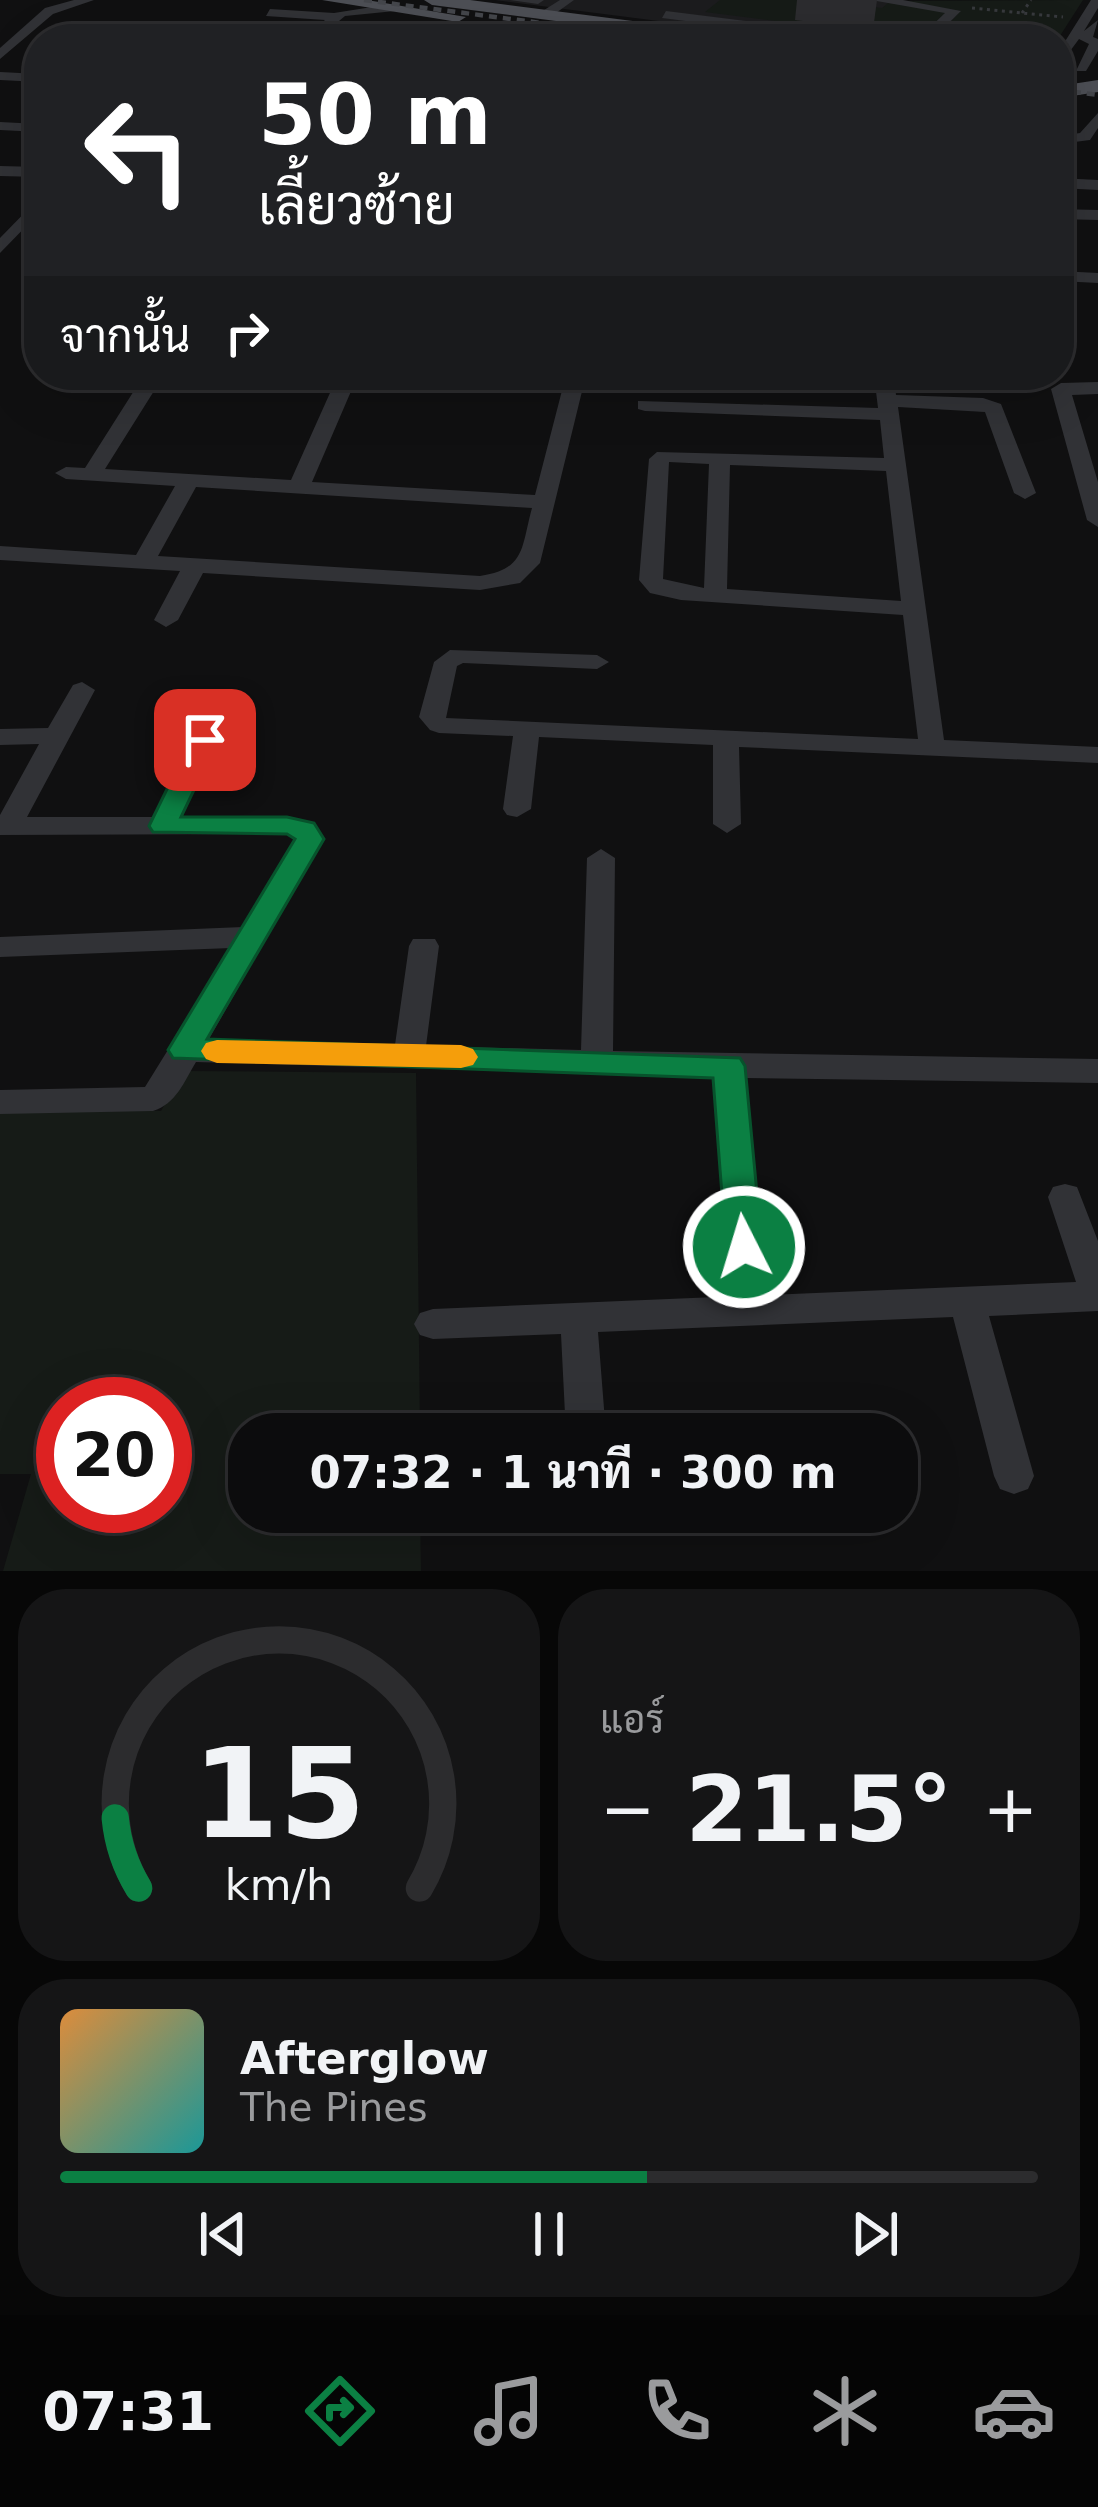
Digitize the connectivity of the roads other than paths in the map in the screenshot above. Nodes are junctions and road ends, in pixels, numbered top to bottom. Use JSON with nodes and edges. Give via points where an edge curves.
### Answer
{"nodes":[{"id":1,"x":88,"y":0,"type":"edge"},
{"id":2,"x":421,"y":0,"type":"edge"},
{"id":3,"x":432,"y":0,"type":"edge"},
{"id":4,"x":516,"y":0,"type":"edge"},
{"id":5,"x":568,"y":0,"type":"edge"},
{"id":6,"x":687,"y":0,"type":"edge"},
{"id":7,"x":877,"y":0,"type":"edge"},
{"id":8,"x":1097,"y":0,"type":"edge"},
{"id":9,"x":889,"y":1,"type":"edge"},
{"id":10,"x":270,"y":6,"type":"edge"},
{"id":11,"x":542,"y":7,"type":"edge"},
{"id":12,"x":494,"y":8,"type":"junction"},
{"id":13,"x":400,"y":14,"type":"junction"},
{"id":14,"x":666,"y":15,"type":"junction"},
{"id":15,"x":327,"y":22,"type":"edge"},
{"id":16,"x":35,"y":24,"type":"edge"},
{"id":17,"x":436,"y":24,"type":"edge"},
{"id":18,"x":453,"y":24,"type":"edge"},
{"id":19,"x":628,"y":24,"type":"edge"},
{"id":20,"x":654,"y":24,"type":"edge"},
{"id":21,"x":738,"y":24,"type":"edge"},
{"id":22,"x":941,"y":24,"type":"edge"},
{"id":23,"x":1098,"y":24,"type":"edge"},
{"id":24,"x":24,"y":34,"type":"edge"},
{"id":25,"x":1074,"y":39,"type":"edge"},
{"id":26,"x":0,"y":55,"type":"edge"},
{"id":27,"x":1081,"y":68,"type":"dead end"},
{"id":28,"x":1098,"y":117,"type":"edge"},
{"id":29,"x":1074,"y":138,"type":"edge"},
{"id":30,"x":24,"y":220,"type":"edge"},
{"id":31,"x":0,"y":248,"type":"edge"},
{"id":32,"x":145,"y":390,"type":"edge"},
{"id":33,"x":341,"y":390,"type":"edge"},
{"id":34,"x":572,"y":390,"type":"edge"},
{"id":35,"x":886,"y":390,"type":"edge"},
{"id":36,"x":1061,"y":390,"type":"edge"},
{"id":37,"x":645,"y":405,"type":"dead end"},
{"id":38,"x":888,"y":407,"type":"junction"},
{"id":39,"x":1074,"y":434,"type":"junction"},
{"id":40,"x":1098,"y":434,"type":"edge"},
{"id":41,"x":719,"y":458,"type":"junction"},
{"id":42,"x":896,"y":465,"type":"junction"},
{"id":43,"x":66,"y":473,"type":"dead end"},
{"id":44,"x":92,"y":475,"type":"junction"},
{"id":45,"x":188,"y":481,"type":"junction"},
{"id":46,"x":299,"y":487,"type":"junction"},
{"id":47,"x":1025,"y":493,"type":"dead end"},
{"id":48,"x":542,"y":502,"type":"junction"},
{"id":49,"x":1098,"y":520,"type":"edge"},
{"id":50,"x":0,"y":553,"type":"edge"},
{"id":51,"x":143,"y":562,"type":"junction"},
{"id":52,"x":195,"y":565,"type":"junction"},
{"id":53,"x":715,"y":596,"type":"junction"},
{"id":54,"x":914,"y":609,"type":"junction"},
{"id":55,"x":166,"y":620,"type":"dead end"},
{"id":56,"x":597,"y":662,"type":"dead end"},
{"id":57,"x":82,"y":690,"type":"dead end"},
{"id":58,"x":527,"y":729,"type":"junction"},
{"id":59,"x":54,"y":736,"type":"junction"},
{"id":60,"x":0,"y":737,"type":"edge"},
{"id":61,"x":726,"y":739,"type":"junction"},
{"id":62,"x":205,"y":740,"type":"dead end"},
{"id":63,"x":932,"y":746,"type":"junction"},
{"id":64,"x":1098,"y":755,"type":"edge"},
{"id":65,"x":517,"y":809,"type":"dead end"},
{"id":66,"x":727,"y":824,"type":"dead end"},
{"id":67,"x":4,"y":826,"type":"edge"},
{"id":68,"x":163,"y":826,"type":"junction"},
{"id":69,"x":601,"y":859,"type":"dead end"},
{"id":70,"x":251,"y":937,"type":"junction"},
{"id":71,"x":424,"y":946,"type":"dead end"},
{"id":72,"x":0,"y":947,"type":"edge"},
{"id":73,"x":184,"y":1050,"type":"junction"},
{"id":74,"x":409,"y":1056,"type":"junction"},
{"id":75,"x":597,"y":1059,"type":"junction"},
{"id":76,"x":729,"y":1066,"type":"junction"},
{"id":77,"x":1098,"y":1071,"type":"edge"},
{"id":78,"x":0,"y":1102,"type":"edge"},
{"id":79,"x":1065,"y":1197,"type":"dead end"},
{"id":80,"x":744,"y":1247,"type":"dead end"},
{"id":81,"x":1098,"y":1294,"type":"edge"},
{"id":82,"x":968,"y":1305,"type":"junction"},
{"id":83,"x":580,"y":1320,"type":"junction"},
{"id":84,"x":433,"y":1324,"type":"dead end"},
{"id":85,"x":585,"y":1413,"type":"edge"},
{"id":86,"x":1014,"y":1476,"type":"dead end"}],
"edges":[{"from":1,"to":16,"type":"street"},
{"from":2,"to":13,"type":"main road","via":[[426,4]]},
{"from":3,"to":12,"type":"main road"},
{"from":4,"to":11,"type":"street"},
{"from":5,"to":11,"type":"street"},
{"from":6,"to":14,"type":"street"},
{"from":7,"to":9,"type":"street"},
{"from":8,"to":25,"type":"street"},
{"from":9,"to":22,"type":"street","via":[[956,11]]},
{"from":10,"to":15,"type":"street"},
{"from":11,"to":12,"type":"main road"},
{"from":11,"to":19,"type":"main road"},
{"from":12,"to":18,"type":"main road","via":[[462,10]]},
{"from":13,"to":15,"type":"main road"},
{"from":13,"to":17,"type":"main road"},
{"from":14,"to":20,"type":"street"},
{"from":14,"to":21,"type":"street"},
{"from":23,"to":27,"type":"street","via":[[1085,38],[1096,43]]},
{"from":24,"to":26,"type":"street"},
{"from":28,"to":29,"type":"street","via":[[1085,137]]},
{"from":30,"to":31,"type":"street"},
{"from":32,"to":44,"type":"street"},
{"from":33,"to":46,"type":"street"},
{"from":34,"to":48,"type":"street"},
{"from":35,"to":38,"type":"street"},
{"from":36,"to":39,"type":"street"},
{"from":37,"to":38,"type":"street"},
{"from":38,"to":42,"type":"street"},
{"from":38,"to":47,"type":"street","via":[[994,409]]},
{"from":39,"to":40,"type":"street"},
{"from":39,"to":49,"type":"street"},
{"from":41,"to":42,"type":"street"},
{"from":41,"to":53,"type":"street"},
{"from":41,"to":53,"type":"street","via":[[658,458],[651,580],[658,588]]},
{"from":42,"to":54,"type":"street"},
{"from":43,"to":44,"type":"street"},
{"from":44,"to":45,"type":"street"},
{"from":45,"to":46,"type":"street"},
{"from":45,"to":51,"type":"street"},
{"from":46,"to":48,"type":"street"},
{"from":48,"to":52,"type":"street","via":[[529,563],[512,578],[480,583]]},
{"from":50,"to":51,"type":"street"},
{"from":51,"to":52,"type":"street"},
{"from":52,"to":55,"type":"street"},
{"from":53,"to":54,"type":"street"},
{"from":54,"to":63,"type":"street"},
{"from":56,"to":58,"type":"street","via":[[459,655],[446,662],[432,717],[439,725]]},
{"from":57,"to":59,"type":"street"},
{"from":58,"to":61,"type":"street"},
{"from":58,"to":65,"type":"street"},
{"from":59,"to":60,"type":"street"},
{"from":59,"to":67,"type":"street"},
{"from":61,"to":63,"type":"street"},
{"from":61,"to":66,"type":"street"},
{"from":62,"to":68,"type":"street"},
{"from":63,"to":64,"type":"street"},
{"from":67,"to":68,"type":"street"},
{"from":68,"to":70,"type":"street","via":[[304,829],[310,839]]},
{"from":69,"to":75,"type":"street"},
{"from":70,"to":72,"type":"street"},
{"from":70,"to":73,"type":"street"},
{"from":71,"to":74,"type":"street"},
{"from":73,"to":74,"type":"street"},
{"from":73,"to":78,"type":"street","via":[[153,1099]]},
{"from":74,"to":75,"type":"street"},
{"from":75,"to":76,"type":"street"},
{"from":76,"to":77,"type":"street"},
{"from":76,"to":80,"type":"street"},
{"from":79,"to":81,"type":"street"},
{"from":81,"to":82,"type":"street"},
{"from":82,"to":83,"type":"street"},
{"from":82,"to":86,"type":"street"},
{"from":83,"to":84,"type":"street"},
{"from":83,"to":85,"type":"street"}]}
